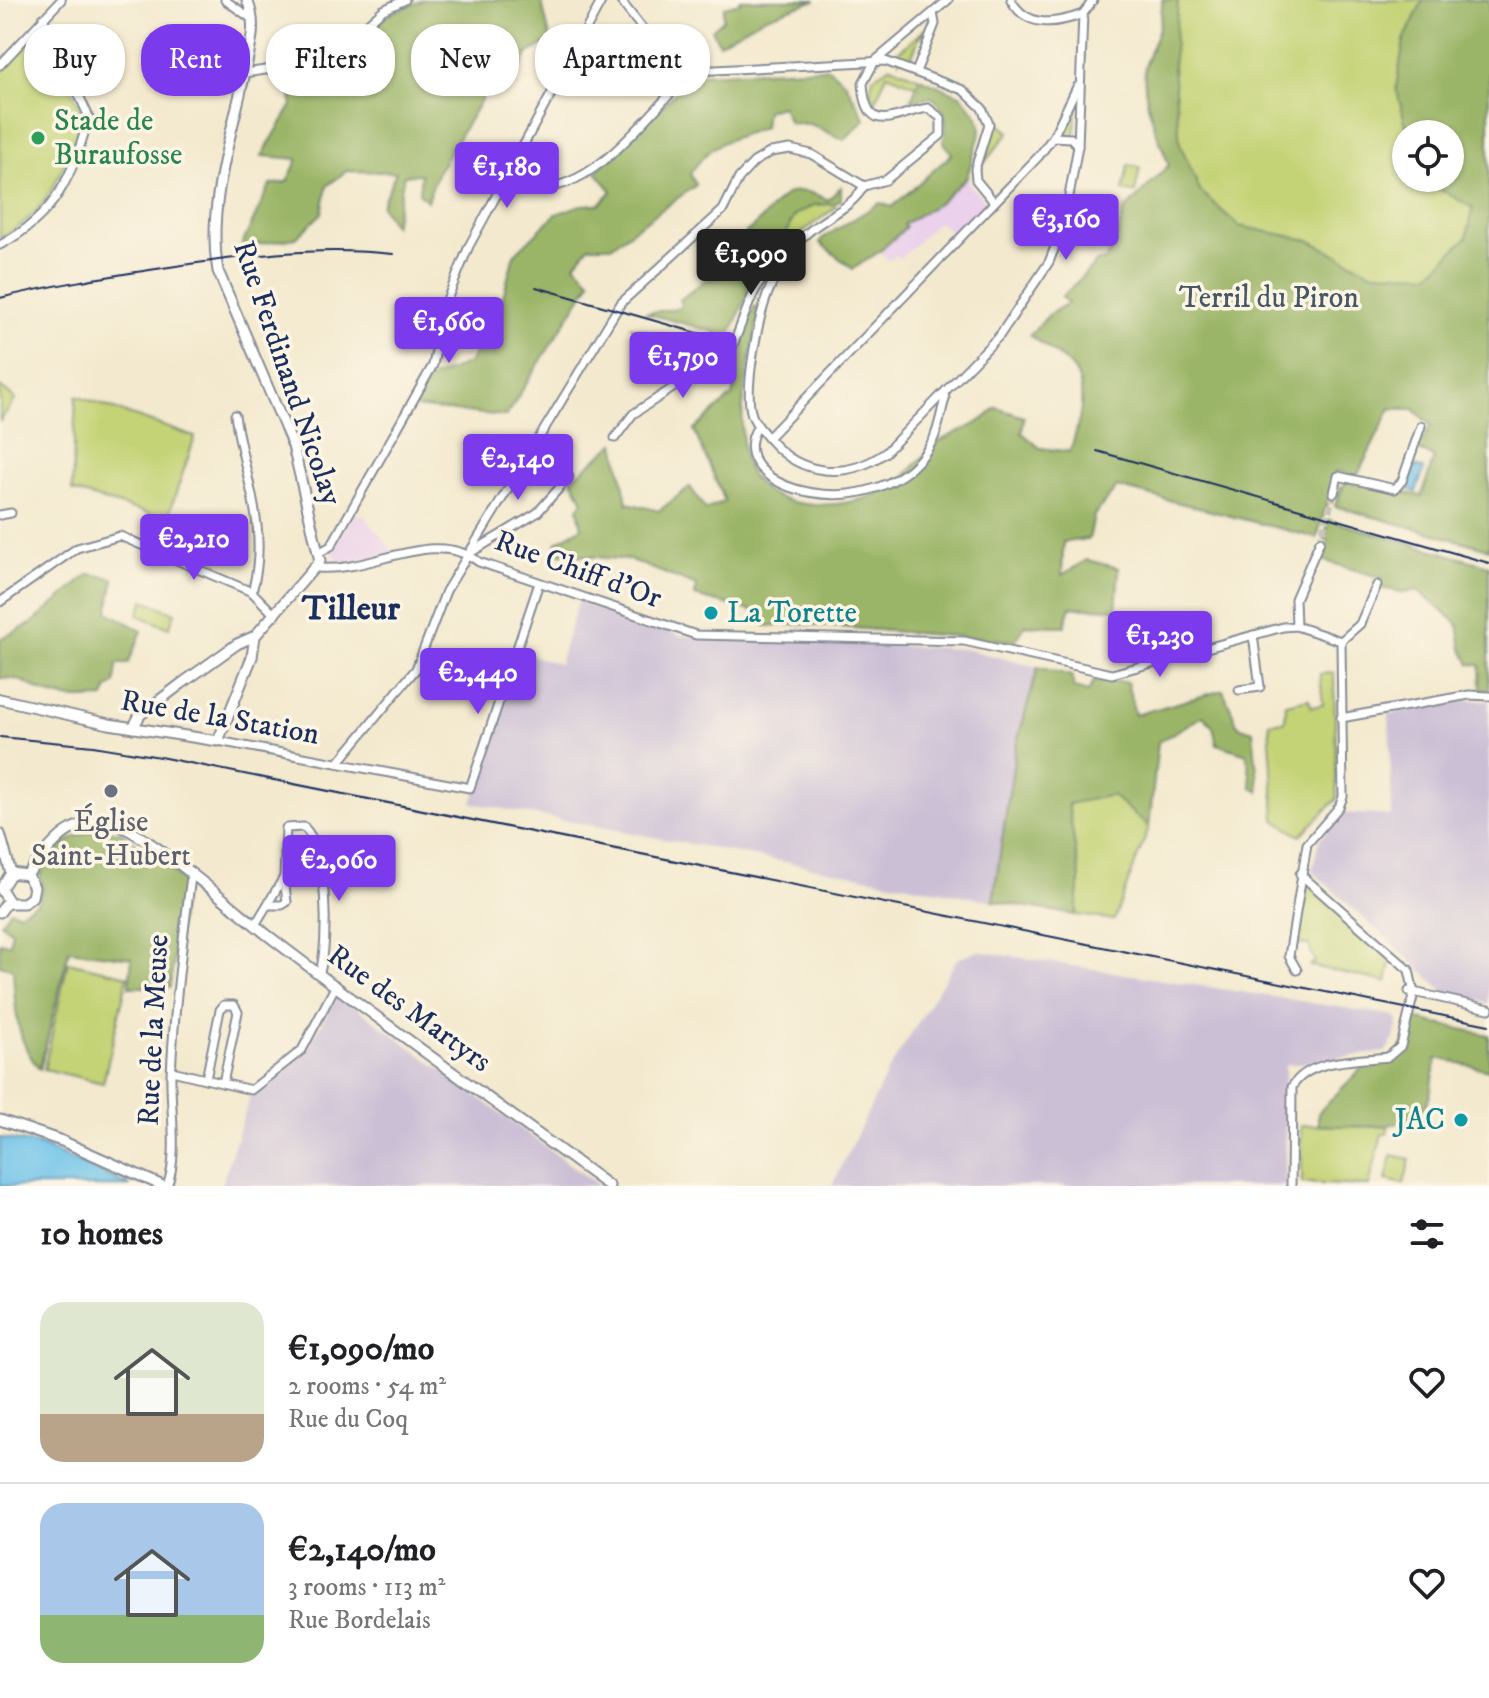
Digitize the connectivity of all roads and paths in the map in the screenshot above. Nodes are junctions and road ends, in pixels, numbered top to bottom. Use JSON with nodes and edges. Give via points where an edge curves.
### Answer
{"nodes":[{"id":1,"x":61,"y":0,"type":"edge"},
{"id":2,"x":225,"y":0,"type":"edge"},
{"id":3,"x":247,"y":0,"type":"edge"},
{"id":4,"x":405,"y":0,"type":"edge"},
{"id":5,"x":602,"y":0,"type":"edge"},
{"id":6,"x":620,"y":0,"type":"edge"},
{"id":7,"x":948,"y":0,"type":"edge"},
{"id":8,"x":1011,"y":0,"type":"edge"},
{"id":9,"x":1093,"y":0,"type":"edge"},
{"id":10,"x":933,"y":13,"type":"junction"},
{"id":11,"x":1083,"y":14,"type":"junction"},
{"id":12,"x":43,"y":18,"type":"junction"},
{"id":13,"x":253,"y":20,"type":"junction"},
{"id":14,"x":639,"y":24,"type":"edge"},
{"id":15,"x":250,"y":49,"type":"edge"},
{"id":16,"x":875,"y":61,"type":"junction"},
{"id":17,"x":0,"y":65,"type":"edge"},
{"id":18,"x":710,"y":70,"type":"edge"},
{"id":19,"x":250,"y":72,"type":"edge"},
{"id":20,"x":916,"y":72,"type":"junction"},
{"id":21,"x":1079,"y":85,"type":"junction"},
{"id":22,"x":240,"y":96,"type":"edge"},
{"id":23,"x":667,"y":96,"type":"edge"},
{"id":24,"x":1053,"y":137,"type":"junction"},
{"id":25,"x":1078,"y":146,"type":"junction"},
{"id":26,"x":508,"y":175,"type":"junction"},
{"id":27,"x":864,"y":186,"type":"junction"},
{"id":28,"x":994,"y":202,"type":"junction"},
{"id":29,"x":0,"y":245,"type":"edge"},
{"id":30,"x":782,"y":263,"type":"junction"},
{"id":31,"x":944,"y":393,"type":"junction"},
{"id":32,"x":235,"y":415,"type":"dead end"},
{"id":33,"x":758,"y":426,"type":"junction"},
{"id":34,"x":1421,"y":426,"type":"dead end"},
{"id":35,"x":615,"y":438,"type":"dead end"},
{"id":36,"x":768,"y":438,"type":"junction"},
{"id":37,"x":569,"y":477,"type":"dead end"},
{"id":38,"x":1334,"y":493,"type":"dead end"},
{"id":39,"x":11,"y":513,"type":"dead end"},
{"id":40,"x":0,"y":515,"type":"edge"},
{"id":41,"x":1320,"y":541,"type":"tunnel mouth"},
{"id":42,"x":320,"y":552,"type":"junction"},
{"id":43,"x":468,"y":554,"type":"junction"},
{"id":44,"x":318,"y":568,"type":"junction"},
{"id":45,"x":539,"y":583,"type":"junction"},
{"id":46,"x":1377,"y":585,"type":"dead end"},
{"id":47,"x":252,"y":592,"type":"junction"},
{"id":48,"x":0,"y":602,"type":"edge"},
{"id":49,"x":275,"y":615,"type":"junction"},
{"id":50,"x":1296,"y":626,"type":"junction"},
{"id":51,"x":1253,"y":635,"type":"junction"},
{"id":52,"x":255,"y":636,"type":"junction"},
{"id":53,"x":1341,"y":641,"type":"junction"},
{"id":54,"x":1239,"y":690,"type":"dead end"},
{"id":55,"x":1489,"y":696,"type":"edge"},
{"id":56,"x":0,"y":699,"type":"edge"},
{"id":57,"x":1341,"y":718,"type":"junction"},
{"id":58,"x":133,"y":728,"type":"junction"},
{"id":59,"x":218,"y":741,"type":"junction"},
{"id":60,"x":338,"y":763,"type":"junction"},
{"id":61,"x":0,"y":834,"type":"edge"},
{"id":62,"x":11,"y":873,"type":"junction"},
{"id":63,"x":1300,"y":874,"type":"junction"},
{"id":64,"x":27,"y":875,"type":"junction"},
{"id":65,"x":191,"y":877,"type":"junction"},
{"id":66,"x":284,"y":877,"type":"junction"},
{"id":67,"x":1,"y":889,"type":"edge"},
{"id":68,"x":8,"y":901,"type":"junction"},
{"id":69,"x":269,"y":905,"type":"junction"},
{"id":70,"x":0,"y":912,"type":"edge"},
{"id":71,"x":255,"y":925,"type":"junction"},
{"id":72,"x":1297,"y":970,"type":"dead end"},
{"id":73,"x":320,"y":972,"type":"junction"},
{"id":74,"x":336,"y":985,"type":"junction"},
{"id":75,"x":1411,"y":992,"type":"junction"},
{"id":76,"x":1489,"y":1009,"type":"edge"},
{"id":77,"x":172,"y":1071,"type":"junction"},
{"id":78,"x":206,"y":1079,"type":"junction"},
{"id":79,"x":223,"y":1083,"type":"junction"},
{"id":80,"x":0,"y":1122,"type":"edge"},
{"id":81,"x":165,"y":1186,"type":"edge"},
{"id":82,"x":609,"y":1186,"type":"edge"},
{"id":83,"x":1291,"y":1186,"type":"edge"}],
"edges":[{"from":1,"to":12,"type":"street"},
{"from":2,"to":13,"type":"street"},
{"from":3,"to":13,"type":"street","name":"Rue Ferdinand Nicolay"},
{"from":4,"to":19,"type":"street","via":[[383,10],[357,33],[285,67]]},
{"from":5,"to":26,"type":"street"},
{"from":6,"to":14,"type":"street"},
{"from":7,"to":10,"type":"street"},
{"from":8,"to":11,"type":"street","via":[[1023,15],[1044,23]]},
{"from":9,"to":11,"type":"street"},
{"from":10,"to":16,"type":"street"},
{"from":10,"to":20,"type":"street","via":[[935,24]]},
{"from":11,"to":21,"type":"street"},
{"from":12,"to":17,"type":"street"},
{"from":12,"to":29,"type":"street","via":[[89,117],[52,207],[28,230]]},
{"from":13,"to":15,"type":"street","name":"Rue Ferdinand Nicolay"},
{"from":16,"to":18,"type":"street"},
{"from":16,"to":20,"type":"street"},
{"from":16,"to":27,"type":"street","via":[[863,83],[873,112],[893,120],[928,108],[943,126],[935,143],[905,166],[886,180]]},
{"from":20,"to":28,"type":"street","via":[[963,90],[982,108],[988,133],[976,180]]},
{"from":21,"to":24,"type":"street"},
{"from":21,"to":25,"type":"street"},
{"from":22,"to":42,"type":"street","name":"Rue Ferdinand Nicolay","via":[[215,221],[214,251],[293,446]]},
{"from":23,"to":26,"type":"street","via":[[587,173],[547,188]]},
{"from":24,"to":25,"type":"street","via":[[1071,138]]},
{"from":24,"to":28,"type":"street"},
{"from":25,"to":31,"type":"street","via":[[1064,224],[1049,262],[1000,335]]},
{"from":26,"to":42,"type":"street","via":[[446,302],[433,365],[331,546]]},
{"from":27,"to":30,"type":"street","via":[[850,204],[802,237]]},
{"from":27,"to":43,"type":"street","name":"Rue de la Station","via":[[811,154],[790,149],[754,162],[723,210],[621,303]]},
{"from":28,"to":36,"type":"street"},
{"from":30,"to":33,"type":"street","via":[[768,293],[755,359],[749,400]]},
{"from":30,"to":35,"type":"street","via":[[766,273],[753,292],[724,362],[633,414]]},
{"from":31,"to":33,"type":"street","via":[[932,441],[899,475],[863,494],[819,496],[763,471],[750,447]]},
{"from":31,"to":36,"type":"street","via":[[885,453],[854,469],[829,472],[806,466]]},
{"from":32,"to":47,"type":"street","via":[[259,528]]},
{"from":33,"to":36,"type":"street"},
{"from":34,"to":38,"type":"street","via":[[1395,489],[1338,476]]},
{"from":37,"to":43,"type":"street","via":[[537,513]]},
{"from":39,"to":40,"type":"street"},
{"from":41,"to":50,"type":"street","via":[[1295,599]]},
{"from":42,"to":44,"type":"street","name":"Rue Ferdinand Nicolay"},
{"from":43,"to":44,"type":"street","name":"Rue Chiff d'Or","via":[[434,548],[335,570]]},
{"from":43,"to":45,"type":"street","name":"Rue Chiff d'Or"},
{"from":43,"to":60,"type":"street","name":"Rue de la Station","via":[[446,591],[416,669]]},
{"from":44,"to":49,"type":"street"},
{"from":45,"to":51,"type":"street","name":"Rue Chiff d'Or","via":[[696,635],[964,641],[1112,674]]},
{"from":45,"to":60,"type":"street","via":[[470,788]]},
{"from":46,"to":53,"type":"street","via":[[1360,624]]},
{"from":47,"to":48,"type":"street","via":[[120,536],[77,548]]},
{"from":47,"to":49,"type":"street"},
{"from":49,"to":52,"type":"street"},
{"from":50,"to":51,"type":"street","name":"Rue Chiff d'Or"},
{"from":50,"to":53,"type":"street"},
{"from":51,"to":54,"type":"street","via":[[1260,687]]},
{"from":52,"to":58,"type":"street","via":[[181,684],[140,715]]},
{"from":52,"to":59,"type":"street","via":[[252,657]]},
{"from":53,"to":57,"type":"street"},
{"from":55,"to":57,"type":"street"},
{"from":56,"to":58,"type":"street","name":"Rue de la Station"},
{"from":57,"to":63,"type":"street","via":[[1343,797],[1307,844]]},
{"from":58,"to":59,"type":"street","name":"Rue de la Station"},
{"from":59,"to":60,"type":"street","name":"Rue de la Station"},
{"from":61,"to":62,"type":"street"},
{"from":62,"to":64,"type":"street"},
{"from":62,"to":67,"type":"street"},
{"from":63,"to":72,"type":"street","via":[[1289,956]]},
{"from":63,"to":75,"type":"street","via":[[1409,970]]},
{"from":64,"to":65,"type":"street","name":"Rue des Martyrs","via":[[65,832],[102,821],[140,834]]},
{"from":64,"to":68,"type":"street","via":[[33,883],[32,897],[20,904]]},
{"from":65,"to":71,"type":"street","name":"Rue des Martyrs"},
{"from":65,"to":77,"type":"street","name":"Rue de la Meuse"},
{"from":66,"to":69,"type":"street"},
{"from":66,"to":69,"type":"street","via":[[287,902]]},
{"from":66,"to":73,"type":"street","via":[[286,828],[304,827],[319,860],[324,904]]},
{"from":67,"to":68,"type":"street"},
{"from":68,"to":70,"type":"street"},
{"from":69,"to":71,"type":"street"},
{"from":71,"to":73,"type":"street","name":"Rue des Martyrs"},
{"from":73,"to":74,"type":"street","name":"Rue des Martyrs"},
{"from":74,"to":79,"type":"street","via":[[302,1050],[251,1090]]},
{"from":74,"to":82,"type":"street","name":"Rue des Martyrs"},
{"from":75,"to":76,"type":"street"},
{"from":75,"to":83,"type":"street","via":[[1401,1046],[1395,1052],[1313,1067],[1299,1075],[1292,1087]]},
{"from":77,"to":78,"type":"street"},
{"from":77,"to":81,"type":"street","name":"Rue de la Meuse","via":[[172,1174]]},
{"from":78,"to":79,"type":"street"},
{"from":78,"to":79,"type":"street","via":[[220,1010],[234,1005],[238,1012]]},
{"from":80,"to":81,"type":"street","via":[[62,1141]]}]}
